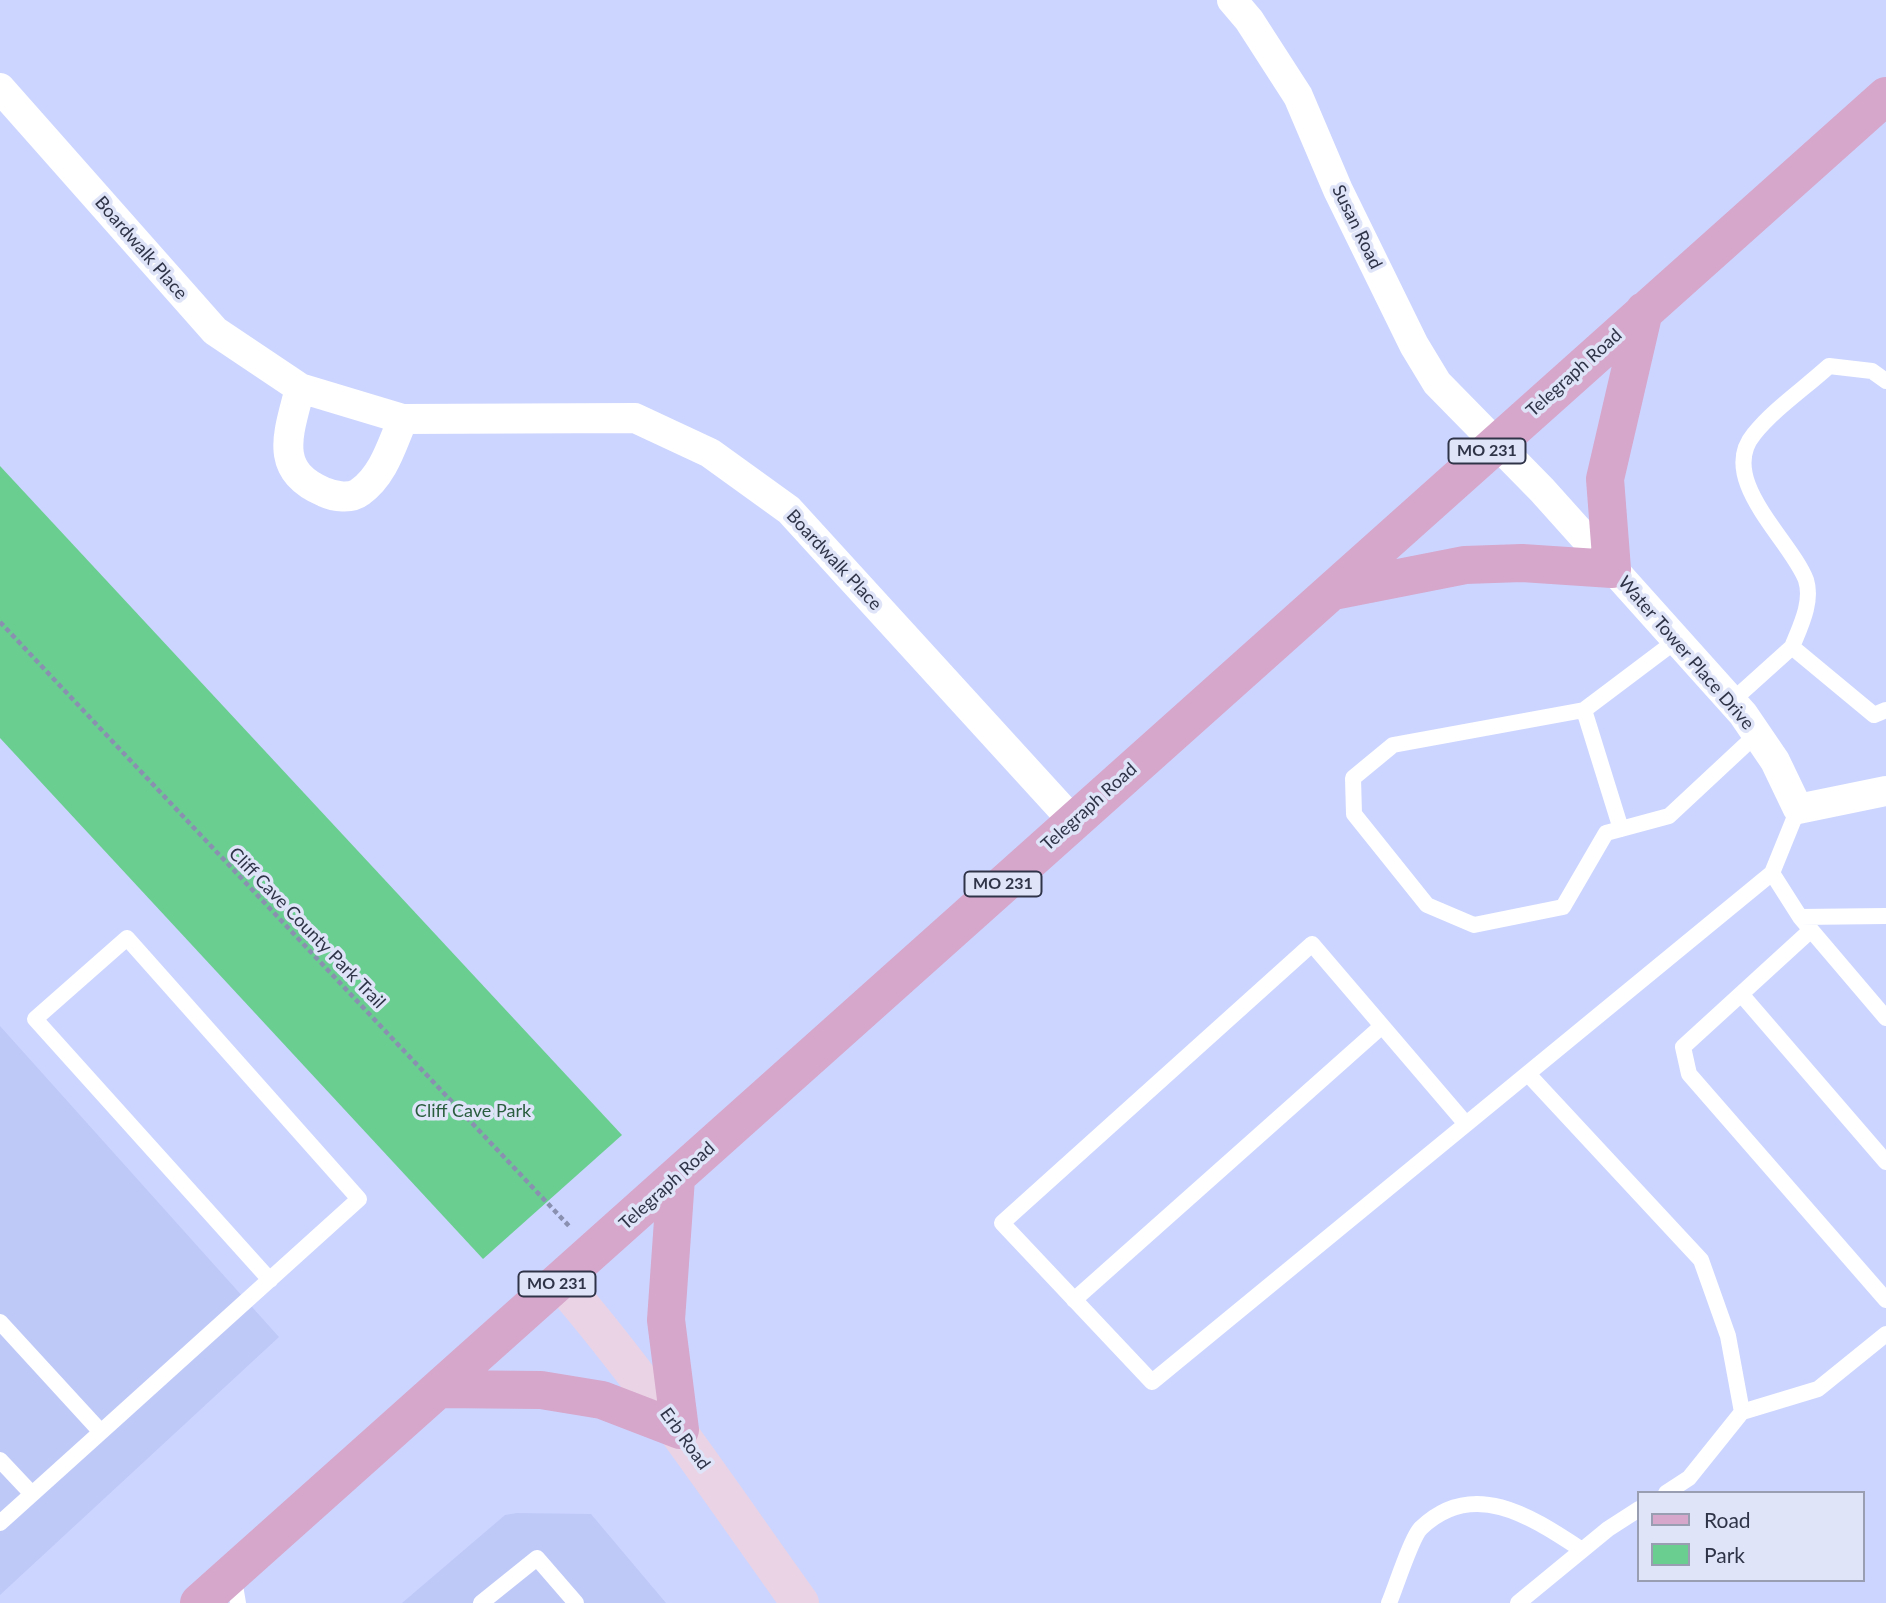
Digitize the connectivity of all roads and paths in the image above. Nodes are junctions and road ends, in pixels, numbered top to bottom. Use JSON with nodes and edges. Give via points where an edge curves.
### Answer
{"nodes":[{"id":1,"x":1233,"y":0,"type":"edge"},
{"id":2,"x":0,"y":88,"type":"edge"},
{"id":3,"x":1886,"y":96,"type":"edge"},
{"id":4,"x":1644,"y":311,"type":"junction"},
{"id":5,"x":1886,"y":381,"type":"edge"},
{"id":6,"x":300,"y":388,"type":"junction"},
{"id":7,"x":403,"y":419,"type":"junction"},
{"id":8,"x":1496,"y":442,"type":"junction"},
{"id":9,"x":1612,"y":569,"type":"junction"},
{"id":10,"x":1331,"y":591,"type":"junction"},
{"id":11,"x":0,"y":622,"type":"edge"},
{"id":12,"x":1677,"y":640,"type":"junction"},
{"id":13,"x":1792,"y":647,"type":"junction"},
{"id":14,"x":1732,"y":701,"type":"junction"},
{"id":15,"x":1584,"y":710,"type":"junction"},
{"id":16,"x":1886,"y":710,"type":"edge"},
{"id":17,"x":1757,"y":734,"type":"junction"},
{"id":18,"x":1886,"y":791,"type":"edge"},
{"id":19,"x":1798,"y":809,"type":"junction"},
{"id":20,"x":1073,"y":821,"type":"junction"},
{"id":21,"x":1621,"y":829,"type":"junction"},
{"id":22,"x":1772,"y":873,"type":"junction"},
{"id":23,"x":1886,"y":916,"type":"edge"},
{"id":24,"x":1805,"y":923,"type":"junction"},
{"id":25,"x":1741,"y":994,"type":"junction"},
{"id":26,"x":1886,"y":1018,"type":"edge"},
{"id":27,"x":1382,"y":1026,"type":"junction"},
{"id":28,"x":1528,"y":1073,"type":"junction"},
{"id":29,"x":1466,"y":1124,"type":"junction"},
{"id":30,"x":1886,"y":1162,"type":"edge"},
{"id":31,"x":676,"y":1178,"type":"junction"},
{"id":32,"x":593,"y":1253,"type":"junction"},
{"id":33,"x":270,"y":1280,"type":"junction"},
{"id":34,"x":560,"y":1281,"type":"junction"},
{"id":35,"x":1074,"y":1300,"type":"junction"},
{"id":36,"x":1886,"y":1300,"type":"edge"},
{"id":37,"x":0,"y":1322,"type":"edge"},
{"id":38,"x":1886,"y":1334,"type":"edge"},
{"id":39,"x":439,"y":1389,"type":"junction"},
{"id":40,"x":1742,"y":1412,"type":"junction"},
{"id":41,"x":680,"y":1430,"type":"junction"},
{"id":42,"x":101,"y":1432,"type":"junction"},
{"id":43,"x":0,"y":1460,"type":"edge"},
{"id":44,"x":1669,"y":1491,"type":"edge"},
{"id":45,"x":32,"y":1494,"type":"junction"},
{"id":46,"x":1638,"y":1510,"type":"edge"},
{"id":47,"x":0,"y":1522,"type":"edge"},
{"id":48,"x":1582,"y":1550,"type":"junction"},
{"id":49,"x":235,"y":1588,"type":"edge"},
{"id":50,"x":199,"y":1603,"type":"edge"},
{"id":51,"x":481,"y":1603,"type":"edge"},
{"id":52,"x":576,"y":1603,"type":"edge"},
{"id":53,"x":800,"y":1603,"type":"edge"},
{"id":54,"x":1390,"y":1603,"type":"edge"},
{"id":55,"x":1518,"y":1603,"type":"edge"}],
"edges":[{"from":1,"to":8,"type":"street","name":"Susan Road","via":[[1298,96],[1414,345],[1437,383]]},
{"from":2,"to":6,"type":"street","name":"Boardwalk Place","via":[[215,331]]},
{"from":3,"to":4,"type":"main road","name":"Telegraph Road","number":"MO 231"},
{"from":4,"to":8,"type":"main road","name":"Telegraph Road","number":"MO 231"},
{"from":4,"to":9,"type":"main road","via":[[1605,480]]},
{"from":5,"to":13,"type":"lane","via":[[1872,371],[1829,366],[1752,435],[1743,463],[1748,488],[1806,582],[1806,614]]},
{"from":6,"to":7,"type":"street","name":"Boardwalk Place"},
{"from":6,"to":7,"type":"street","via":[[288,436],[290,462],[303,483],[335,497],[358,494],[380,472]]},
{"from":7,"to":20,"type":"street","name":"Boardwalk Place","via":[[635,418],[710,453],[789,510]]},
{"from":8,"to":9,"type":"street","name":"Water Tower Place Drive"},
{"from":8,"to":10,"type":"main road","name":"Telegraph Road","number":"MO 231"},
{"from":9,"to":10,"type":"main road","via":[[1522,563],[1465,565]]},
{"from":9,"to":12,"type":"street","name":"Water Tower Place Drive"},
{"from":10,"to":20,"type":"main road","name":"Telegraph Road","number":"MO 231"},
{"from":11,"to":32,"type":"path","name":"Cliff Cave County Park Trail"},
{"from":12,"to":14,"type":"street","name":"Water Tower Place Drive"},
{"from":12,"to":15,"type":"lane"},
{"from":13,"to":14,"type":"lane"},
{"from":13,"to":16,"type":"lane","via":[[1874,715]]},
{"from":14,"to":17,"type":"street","name":"Water Tower Place Drive"},
{"from":15,"to":21,"type":"lane"},
{"from":15,"to":21,"type":"lane","via":[[1393,745],[1353,778],[1354,814],[1427,905],[1474,925],[1563,907],[1606,833]]},
{"from":17,"to":19,"type":"street","name":"Water Tower Place Drive"},
{"from":17,"to":21,"type":"lane","via":[[1669,816]]},
{"from":18,"to":19,"type":"street"},
{"from":19,"to":22,"type":"lane"},
{"from":20,"to":31,"type":"main road","name":"Telegraph Road","number":"MO 231"},
{"from":22,"to":24,"type":"lane"},
{"from":22,"to":28,"type":"lane"},
{"from":23,"to":24,"type":"lane"},
{"from":24,"to":25,"type":"lane"},
{"from":24,"to":26,"type":"lane"},
{"from":25,"to":30,"type":"lane"},
{"from":25,"to":36,"type":"lane","via":[[1683,1046],[1689,1073]]},
{"from":27,"to":29,"type":"lane"},
{"from":27,"to":35,"type":"lane"},
{"from":27,"to":35,"type":"lane","via":[[1312,944],[1002,1223]]},
{"from":28,"to":29,"type":"lane"},
{"from":28,"to":40,"type":"lane","via":[[1701,1260],[1728,1336]]},
{"from":29,"to":35,"type":"lane","via":[[1152,1382]]},
{"from":31,"to":32,"type":"main road","name":"Telegraph Road","number":"MO 231"},
{"from":31,"to":41,"type":"main road","via":[[666,1320]]},
{"from":32,"to":34,"type":"main road","name":"Telegraph Road","number":"MO 231"},
{"from":33,"to":33,"type":"lane","via":[[35,1019],[127,938],[359,1199]]},
{"from":33,"to":42,"type":"lane"},
{"from":34,"to":39,"type":"main road","name":"Telegraph Road","number":"MO 231"},
{"from":34,"to":41,"type":"street","name":"Erb Road"},
{"from":37,"to":42,"type":"lane"},
{"from":38,"to":40,"type":"lane","via":[[1818,1388]]},
{"from":39,"to":41,"type":"main road","via":[[541,1390],[602,1400]]},
{"from":39,"to":49,"type":"main road","name":"Telegraph Road","number":"MO 231"},
{"from":40,"to":44,"type":"lane","via":[[1689,1478]]},
{"from":41,"to":53,"type":"street","name":"Erb Road"},
{"from":42,"to":45,"type":"lane"},
{"from":43,"to":45,"type":"lane"},
{"from":45,"to":47,"type":"lane"},
{"from":46,"to":48,"type":"lane"},
{"from":48,"to":54,"type":"lane","via":[[1508,1507],[1481,1503],[1448,1510],[1419,1529]]},
{"from":48,"to":55,"type":"lane"},
{"from":49,"to":50,"type":"main road","name":"Telegraph Road","number":"MO 231"},
{"from":51,"to":52,"type":"lane","via":[[537,1558]]}]}
